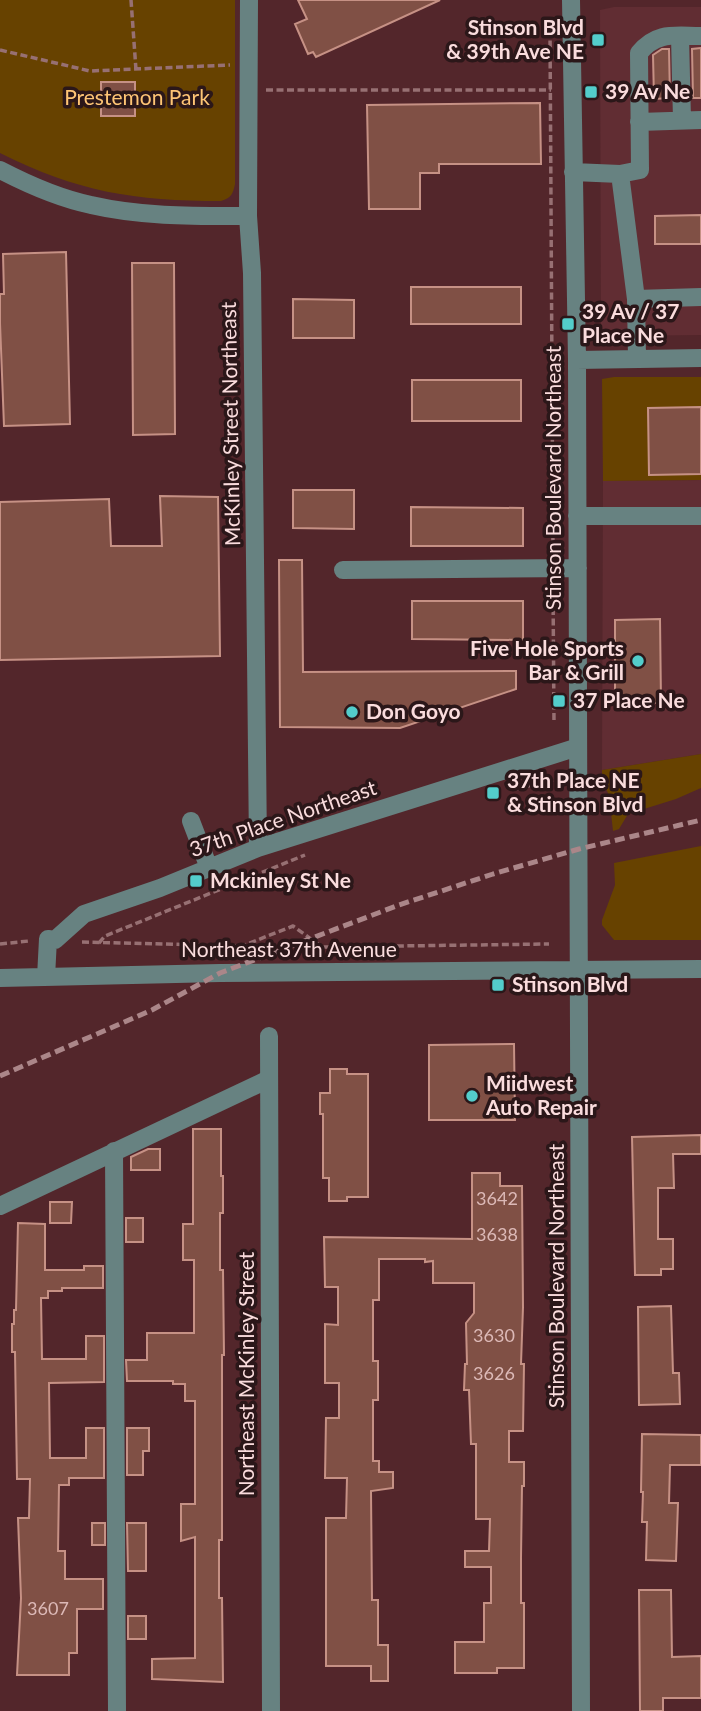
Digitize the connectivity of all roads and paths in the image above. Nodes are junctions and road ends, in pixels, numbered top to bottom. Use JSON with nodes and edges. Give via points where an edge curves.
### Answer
{"nodes":[{"id":1,"x":131,"y":0,"type":"edge"},
{"id":2,"x":249,"y":0,"type":"edge"},
{"id":3,"x":570,"y":0,"type":"edge"},
{"id":4,"x":550,"y":26,"type":"dead end"},
{"id":5,"x":680,"y":36,"type":"junction"},
{"id":6,"x":701,"y":36,"type":"edge"},
{"id":7,"x":0,"y":50,"type":"edge"},
{"id":8,"x":249,"y":64,"type":"junction"},
{"id":9,"x":136,"y":70,"type":"junction"},
{"id":10,"x":250,"y":90,"type":"junction"},
{"id":11,"x":551,"y":90,"type":"junction"},
{"id":12,"x":682,"y":120,"type":"junction"},
{"id":13,"x":701,"y":120,"type":"edge"},
{"id":14,"x":639,"y":122,"type":"junction"},
{"id":15,"x":0,"y":170,"type":"edge"},
{"id":16,"x":573,"y":172,"type":"junction"},
{"id":17,"x":620,"y":174,"type":"junction"},
{"id":18,"x":248,"y":216,"type":"junction"},
{"id":19,"x":701,"y":297,"type":"edge"},
{"id":20,"x":636,"y":299,"type":"junction"},
{"id":21,"x":701,"y":358,"type":"edge"},
{"id":22,"x":637,"y":359,"type":"junction"},
{"id":23,"x":577,"y":360,"type":"junction"},
{"id":24,"x":577,"y":516,"type":"junction"},
{"id":25,"x":701,"y":516,"type":"edge"},
{"id":26,"x":553,"y":568,"type":"junction"},
{"id":27,"x":578,"y":568,"type":"junction"},
{"id":28,"x":343,"y":570,"type":"dead end"},
{"id":29,"x":554,"y":723,"type":"dead end"},
{"id":30,"x":579,"y":747,"type":"junction"},
{"id":31,"x":553,"y":780,"type":"dead end"},
{"id":32,"x":515,"y":789,"type":"dead end"},
{"id":33,"x":191,"y":821,"type":"dead end"},
{"id":34,"x":258,"y":848,"type":"junction"},
{"id":35,"x":310,"y":853,"type":"dead end"},
{"id":36,"x":209,"y":868,"type":"junction"},
{"id":37,"x":12,"y":943,"type":"dead end"},
{"id":38,"x":0,"y":944,"type":"edge"},
{"id":39,"x":549,"y":944,"type":"dead end"},
{"id":40,"x":701,"y":969,"type":"edge"},
{"id":41,"x":579,"y":972,"type":"junction"},
{"id":42,"x":47,"y":977,"type":"junction"},
{"id":43,"x":0,"y":978,"type":"edge"},
{"id":44,"x":269,"y":1036,"type":"dead end"},
{"id":45,"x":269,"y":1079,"type":"junction"},
{"id":46,"x":114,"y":1151,"type":"junction"},
{"id":47,"x":0,"y":1206,"type":"edge"},
{"id":48,"x":117,"y":1711,"type":"edge"},
{"id":49,"x":271,"y":1711,"type":"edge"},
{"id":50,"x":581,"y":1711,"type":"edge"}],
"edges":[{"from":1,"to":9,"type":"path"},
{"from":2,"to":8,"type":"street","name":"McKinley Street Northeast"},
{"from":3,"to":16,"type":"street","name":"Stinson Boulevard Northeast"},
{"from":4,"to":11,"type":"path"},
{"from":5,"to":6,"type":"street"},
{"from":5,"to":12,"type":"street"},
{"from":5,"to":14,"type":"street","via":[[657,36],[639,53]]},
{"from":7,"to":9,"type":"path","via":[[90,71]]},
{"from":8,"to":9,"type":"path"},
{"from":8,"to":10,"type":"street","name":"McKinley Street Northeast"},
{"from":10,"to":11,"type":"path"},
{"from":10,"to":18,"type":"street","name":"McKinley Street Northeast"},
{"from":11,"to":26,"type":"path"},
{"from":12,"to":13,"type":"street"},
{"from":12,"to":14,"type":"street"},
{"from":14,"to":17,"type":"street","via":[[640,170]]},
{"from":15,"to":18,"type":"street","via":[[90,205],[167,215]]},
{"from":16,"to":17,"type":"street"},
{"from":16,"to":23,"type":"street","name":"Stinson Boulevard Northeast"},
{"from":17,"to":20,"type":"street"},
{"from":18,"to":34,"type":"street","name":"McKinley Street Northeast"},
{"from":19,"to":20,"type":"street"},
{"from":20,"to":22,"type":"street"},
{"from":21,"to":22,"type":"street"},
{"from":22,"to":23,"type":"street"},
{"from":23,"to":24,"type":"street","name":"Stinson Boulevard Northeast"},
{"from":24,"to":25,"type":"street"},
{"from":24,"to":27,"type":"street","name":"Stinson Boulevard Northeast"},
{"from":26,"to":27,"type":"street"},
{"from":26,"to":28,"type":"street"},
{"from":26,"to":29,"type":"path"},
{"from":27,"to":30,"type":"street","name":"Stinson Boulevard Northeast"},
{"from":30,"to":34,"type":"street","name":"37th Place Northeast"},
{"from":30,"to":41,"type":"street","name":"Stinson Boulevard Northeast"},
{"from":31,"to":32,"type":"path"},
{"from":33,"to":36,"type":"street"},
{"from":34,"to":36,"type":"street","name":"37th Place Northeast"},
{"from":35,"to":39,"type":"path","via":[[105,936],[99,943],[242,946],[293,926],[322,947]]},
{"from":36,"to":42,"type":"street","name":"37th Place Northeast","via":[[83,914],[55,940],[48,939]]},
{"from":37,"to":38,"type":"path"},
{"from":40,"to":41,"type":"street","name":"Northeast 37th Avenue"},
{"from":41,"to":42,"type":"street","name":"Northeast 37th Avenue"},
{"from":41,"to":50,"type":"street","name":"Stinson Boulevard Northeast"},
{"from":42,"to":43,"type":"street","name":"Northeast 37th Avenue"},
{"from":44,"to":45,"type":"street","name":"Northeast McKinley Street"},
{"from":45,"to":46,"type":"street"},
{"from":45,"to":49,"type":"street","name":"Northeast McKinley Street"},
{"from":46,"to":47,"type":"street"},
{"from":46,"to":48,"type":"street"}]}
